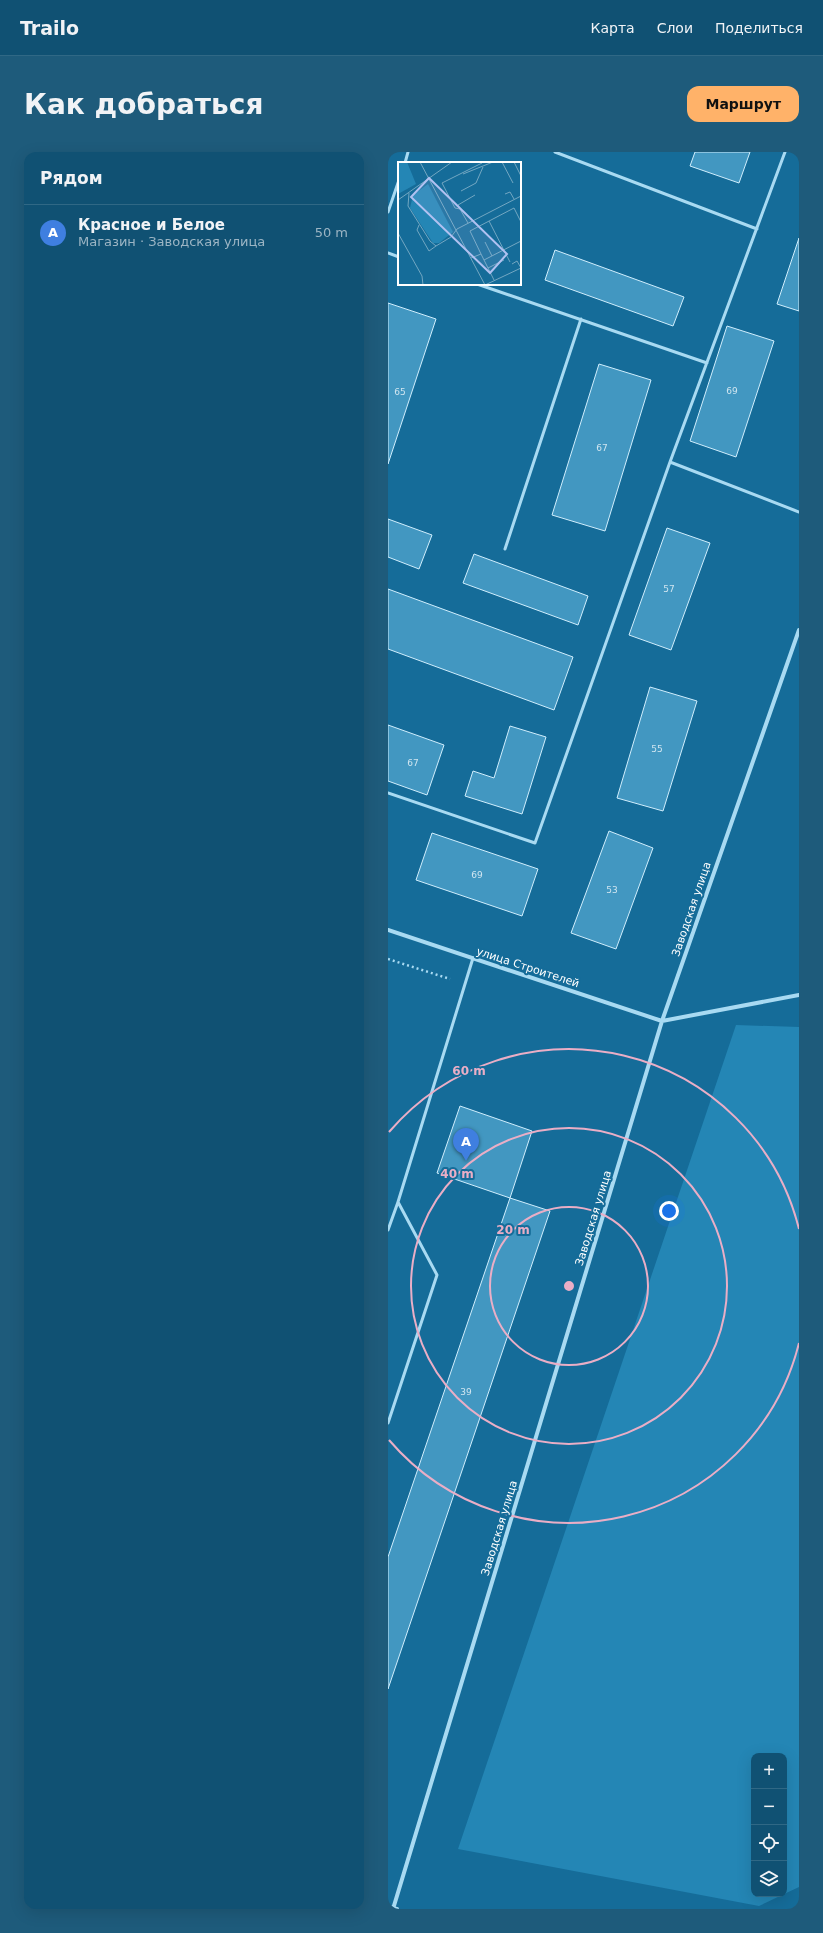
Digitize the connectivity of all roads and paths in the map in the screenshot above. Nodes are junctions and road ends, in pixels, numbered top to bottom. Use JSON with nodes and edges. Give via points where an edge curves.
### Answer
{"nodes":[{"id":1,"x":408,"y":152,"type":"edge"},
{"id":2,"x":555,"y":152,"type":"edge"},
{"id":3,"x":785,"y":152,"type":"edge"},
{"id":4,"x":405,"y":162,"type":"edge"},
{"id":5,"x":398,"y":183,"type":"edge"},
{"id":6,"x":388,"y":212,"type":"edge"},
{"id":7,"x":757,"y":229,"type":"junction"},
{"id":8,"x":388,"y":253,"type":"edge"},
{"id":9,"x":398,"y":257,"type":"edge"},
{"id":10,"x":480,"y":285,"type":"edge"},
{"id":11,"x":581,"y":320,"type":"junction"},
{"id":12,"x":706,"y":363,"type":"junction"},
{"id":13,"x":670,"y":462,"type":"junction"},
{"id":14,"x":799,"y":512,"type":"edge"},
{"id":15,"x":505,"y":549,"type":"dead end"},
{"id":16,"x":799,"y":630,"type":"edge"},
{"id":17,"x":388,"y":793,"type":"edge"},
{"id":18,"x":388,"y":930,"type":"edge"},
{"id":19,"x":473,"y":958,"type":"junction"},
{"id":20,"x":388,"y":959,"type":"edge"},
{"id":21,"x":465,"y":984,"type":"junction"},
{"id":22,"x":799,"y":995,"type":"edge"},
{"id":23,"x":662,"y":1021,"type":"junction"},
{"id":24,"x":398,"y":1202,"type":"junction"},
{"id":25,"x":388,"y":1230,"type":"edge"},
{"id":26,"x":388,"y":1423,"type":"edge"},
{"id":27,"x":388,"y":1908,"type":"edge"},
{"id":28,"x":393,"y":1909,"type":"edge"},
{"id":29,"x":397,"y":1909,"type":"edge"}],
"edges":[{"from":1,"to":4,"type":"lane"},
{"from":2,"to":7,"type":"lane"},
{"from":3,"to":7,"type":"lane"},
{"from":5,"to":6,"type":"lane"},
{"from":7,"to":12,"type":"lane"},
{"from":8,"to":9,"type":"lane"},
{"from":10,"to":11,"type":"lane"},
{"from":11,"to":12,"type":"lane"},
{"from":11,"to":15,"type":"lane"},
{"from":12,"to":13,"type":"lane"},
{"from":13,"to":14,"type":"lane"},
{"from":13,"to":17,"type":"lane","via":[[535,843]]},
{"from":16,"to":23,"type":"street","name":"Заводская улица"},
{"from":18,"to":19,"type":"street","name":"улица Строителей"},
{"from":19,"to":21,"type":"lane"},
{"from":19,"to":23,"type":"street","name":"улица Строителей"},
{"from":20,"to":21,"type":"path"},
{"from":21,"to":24,"type":"lane"},
{"from":22,"to":23,"type":"street"},
{"from":23,"to":28,"type":"street","name":"Заводская улица"},
{"from":24,"to":25,"type":"lane"},
{"from":24,"to":26,"type":"lane","via":[[437,1275]]},
{"from":27,"to":28,"type":"street"},
{"from":28,"to":29,"type":"street"}]}
